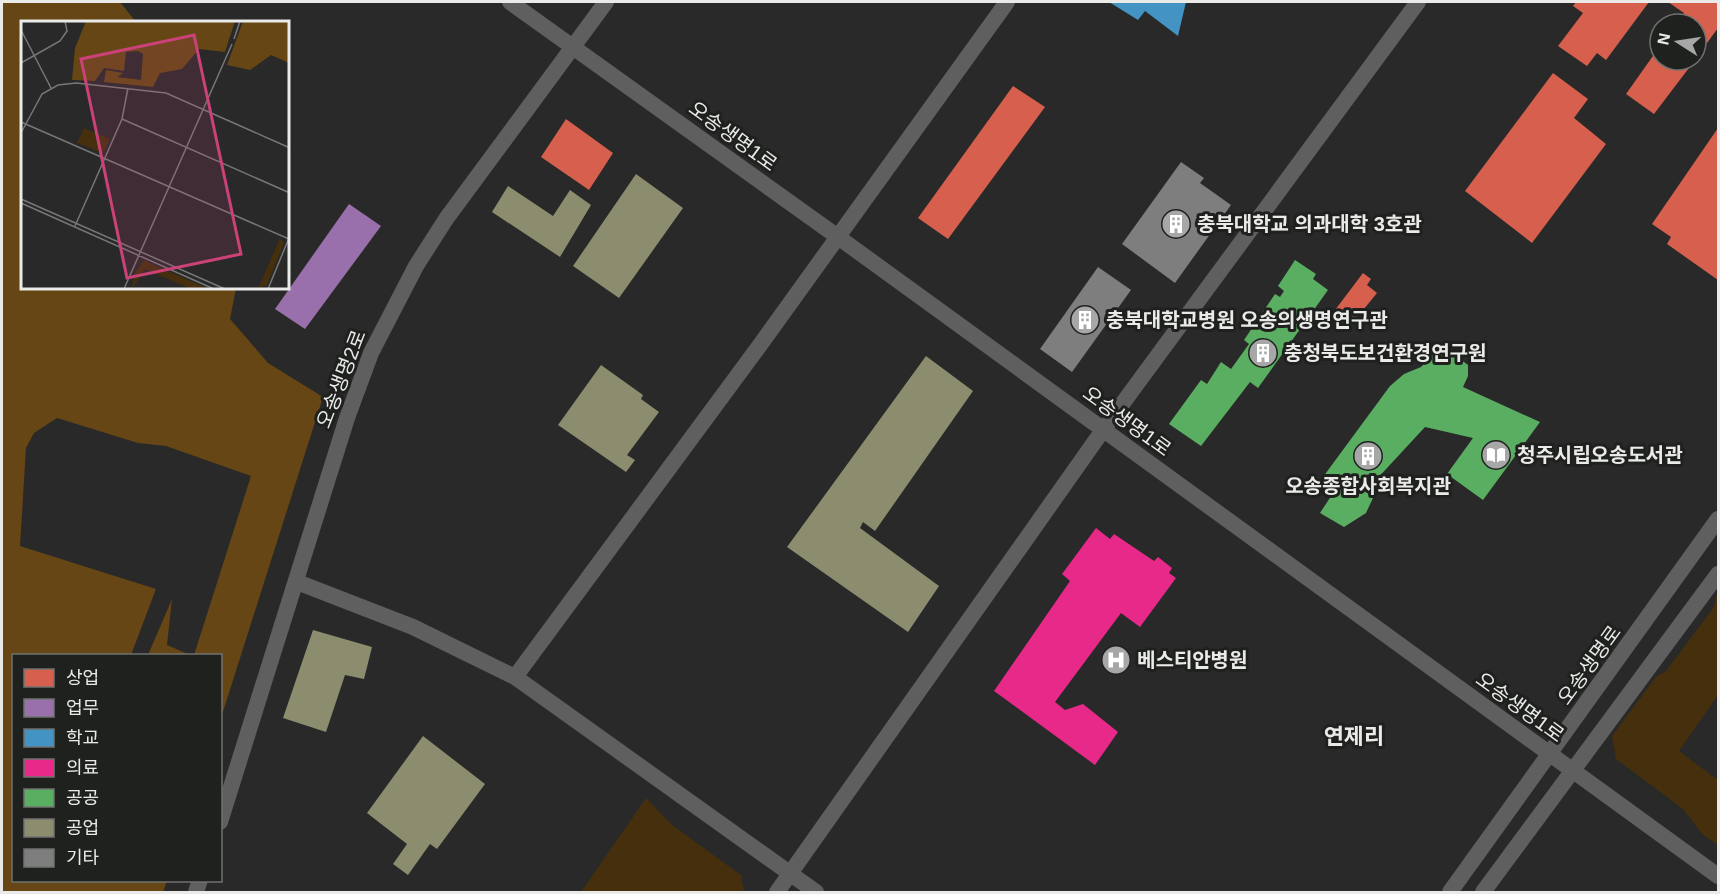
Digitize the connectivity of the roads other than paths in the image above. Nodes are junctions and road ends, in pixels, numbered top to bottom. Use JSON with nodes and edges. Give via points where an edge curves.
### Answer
{"nodes":[{"id":1,"x":510,"y":2,"type":"edge"},
{"id":2,"x":606,"y":2,"type":"edge"},
{"id":3,"x":1007,"y":2,"type":"edge"},
{"id":4,"x":1418,"y":2,"type":"edge"},
{"id":5,"x":572,"y":47,"type":"junction"},
{"id":6,"x":838,"y":237,"type":"junction"},
{"id":7,"x":1103,"y":430,"type":"junction"},
{"id":8,"x":1719,"y":519,"type":"edge"},
{"id":9,"x":1719,"y":574,"type":"edge"},
{"id":10,"x":297,"y":582,"type":"junction"},
{"id":11,"x":515,"y":677,"type":"junction"},
{"id":12,"x":1550,"y":755,"type":"junction"},
{"id":13,"x":1574,"y":771,"type":"junction"},
{"id":14,"x":222,"y":816,"type":"edge"},
{"id":15,"x":790,"y":874,"type":"junction"},
{"id":16,"x":1719,"y":876,"type":"edge"},
{"id":17,"x":777,"y":892,"type":"edge"},
{"id":18,"x":816,"y":892,"type":"edge"},
{"id":19,"x":1450,"y":892,"type":"edge"},
{"id":20,"x":1484,"y":892,"type":"edge"}],
"edges":[{"from":1,"to":5,"type":"street","name":"오송생명1로"},
{"from":2,"to":5,"type":"street","name":"오송생명2로"},
{"from":3,"to":6,"type":"street"},
{"from":4,"to":7,"type":"street"},
{"from":5,"to":6,"type":"street","name":"오송생명1로"},
{"from":5,"to":10,"type":"street","name":"오송생명2로","via":[[446,219],[392,310],[371,352],[347,418]]},
{"from":6,"to":7,"type":"street","name":"오송생명1로"},
{"from":6,"to":11,"type":"street"},
{"from":7,"to":12,"type":"street","name":"오송생명1로"},
{"from":7,"to":15,"type":"street"},
{"from":8,"to":12,"type":"street","name":"오송생명로"},
{"from":9,"to":13,"type":"street"},
{"from":10,"to":11,"type":"street","via":[[413,627]]},
{"from":10,"to":14,"type":"street","name":"오송생명2로"},
{"from":11,"to":15,"type":"street"},
{"from":12,"to":13,"type":"street","name":"오송생명1로"},
{"from":12,"to":19,"type":"street","name":"오송생명로"},
{"from":13,"to":16,"type":"street","name":"오송생명1로"},
{"from":13,"to":20,"type":"street"},
{"from":15,"to":17,"type":"street"},
{"from":15,"to":18,"type":"street"}]}
